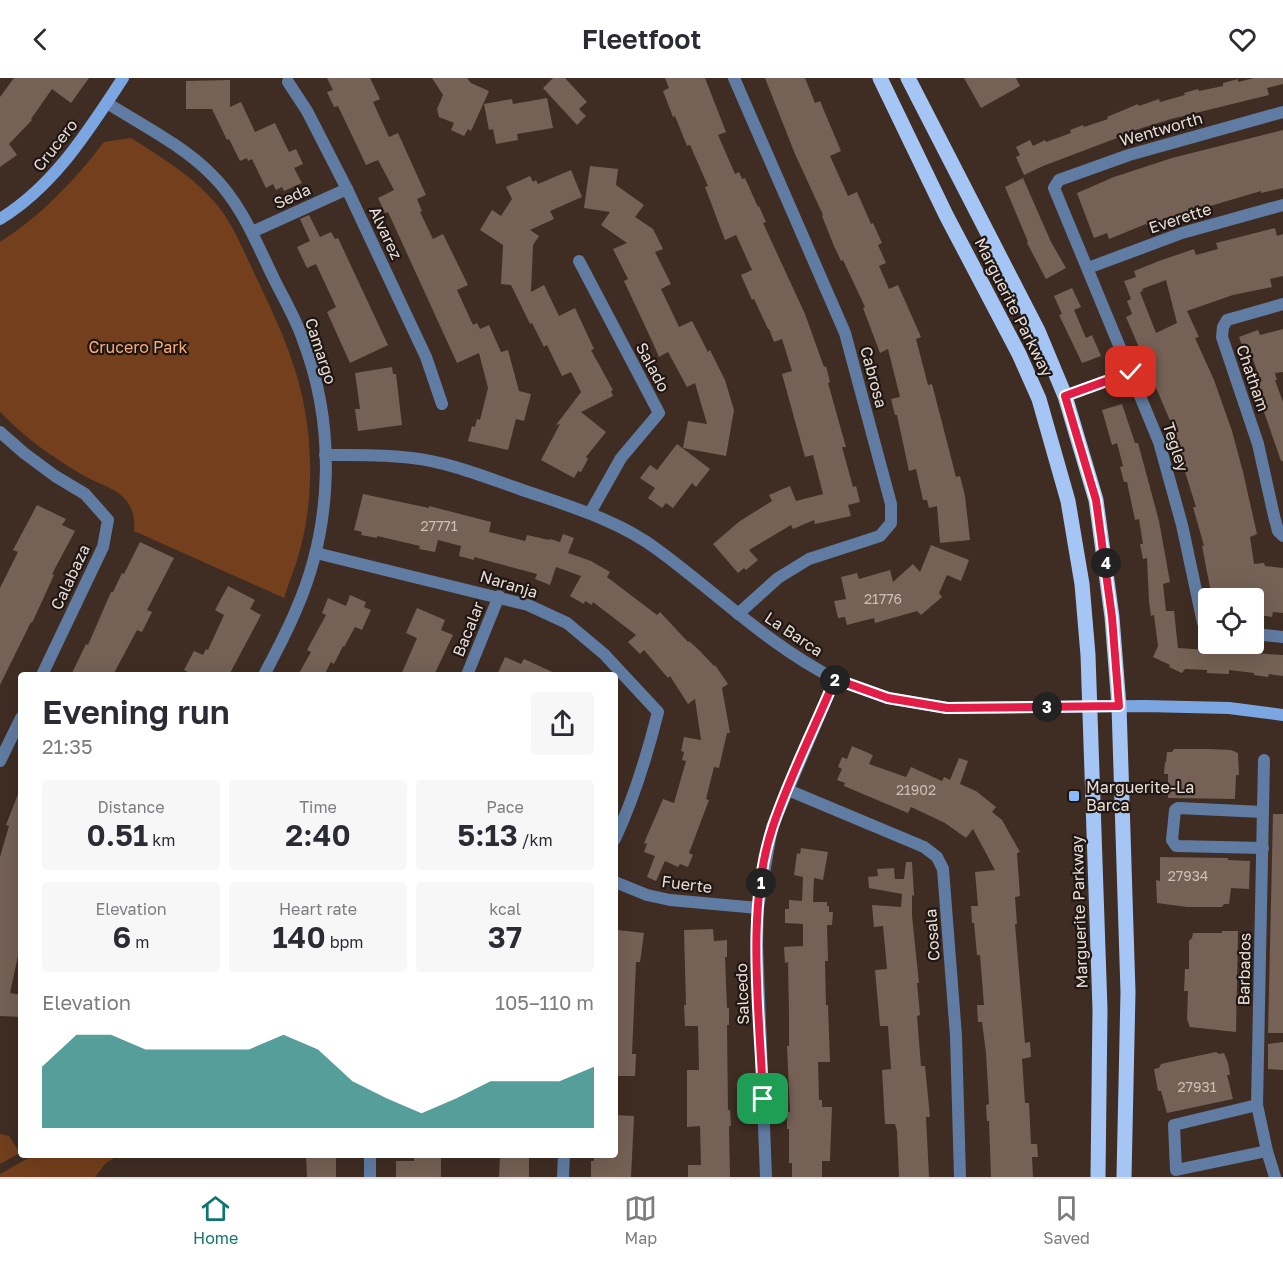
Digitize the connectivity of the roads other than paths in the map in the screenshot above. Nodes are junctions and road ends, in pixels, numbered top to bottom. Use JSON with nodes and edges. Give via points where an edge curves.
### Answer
{"nodes":[{"id":1,"x":123,"y":78,"type":"edge"},
{"id":2,"x":734,"y":78,"type":"edge"},
{"id":3,"x":880,"y":78,"type":"edge"},
{"id":4,"x":908,"y":78,"type":"edge"},
{"id":5,"x":288,"y":82,"type":"dead end"},
{"id":6,"x":106,"y":103,"type":"junction"},
{"id":7,"x":1283,"y":112,"type":"edge"},
{"id":8,"x":1054,"y":188,"type":"joint"},
{"id":9,"x":346,"y":189,"type":"junction"},
{"id":10,"x":1283,"y":205,"type":"edge"},
{"id":11,"x":0,"y":219,"type":"edge"},
{"id":12,"x":252,"y":232,"type":"junction"},
{"id":13,"x":579,"y":261,"type":"dead end"},
{"id":14,"x":1088,"y":268,"type":"junction"},
{"id":15,"x":1283,"y":304,"type":"edge"},
{"id":16,"x":1131,"y":372,"type":"junction"},
{"id":17,"x":1065,"y":396,"type":"junction"},
{"id":18,"x":441,"y":404,"type":"dead end"},
{"id":19,"x":0,"y":432,"type":"edge"},
{"id":20,"x":325,"y":455,"type":"junction"},
{"id":21,"x":590,"y":513,"type":"junction"},
{"id":22,"x":1283,"y":536,"type":"edge"},
{"id":23,"x":316,"y":553,"type":"junction"},
{"id":24,"x":1198,"y":591,"type":"edge"},
{"id":25,"x":499,"y":596,"type":"junction"},
{"id":26,"x":738,"y":614,"type":"junction"},
{"id":27,"x":1264,"y":635,"type":"edge"},
{"id":28,"x":1283,"y":638,"type":"edge"},
{"id":29,"x":43,"y":672,"type":"edge"},
{"id":30,"x":266,"y":672,"type":"edge"},
{"id":31,"x":468,"y":672,"type":"edge"},
{"id":32,"x":835,"y":679,"type":"junction"},
{"id":33,"x":1119,"y":706,"type":"junction"},
{"id":34,"x":1089,"y":707,"type":"junction"},
{"id":35,"x":1283,"y":715,"type":"edge"},
{"id":36,"x":18,"y":724,"type":"edge"},
{"id":37,"x":1264,"y":760,"type":"dead end"},
{"id":38,"x":0,"y":761,"type":"edge"},
{"id":39,"x":788,"y":790,"type":"junction"},
{"id":40,"x":1263,"y":812,"type":"junction"},
{"id":41,"x":618,"y":832,"type":"edge"},
{"id":42,"x":1263,"y":848,"type":"junction"},
{"id":43,"x":618,"y":883,"type":"edge"},
{"id":44,"x":758,"y":908,"type":"junction"},
{"id":45,"x":1257,"y":1105,"type":"junction"},
{"id":46,"x":1267,"y":1151,"type":"junction"},
{"id":47,"x":370,"y":1158,"type":"edge"},
{"id":48,"x":564,"y":1158,"type":"edge"},
{"id":49,"x":370,"y":1177,"type":"edge"},
{"id":50,"x":563,"y":1177,"type":"edge"},
{"id":51,"x":766,"y":1177,"type":"edge"},
{"id":52,"x":960,"y":1177,"type":"edge"},
{"id":53,"x":1098,"y":1177,"type":"edge"},
{"id":54,"x":1124,"y":1177,"type":"edge"},
{"id":55,"x":1275,"y":1177,"type":"edge"}],
"edges":[{"from":1,"to":6,"type":"street","name":"Crucero"},
{"from":2,"to":26,"type":"street","name":"Cabrosa","via":[[845,333],[891,504],[891,523],[880,536],[809,559],[778,578]]},
{"from":3,"to":34,"type":"main road","name":"Marguerite Parkway","via":[[1039,399],[1068,501],[1082,584]]},
{"from":4,"to":17,"type":"main road","name":"Marguerite Parkway","via":[[1038,331]]},
{"from":5,"to":9,"type":"street","name":"Alvarez"},
{"from":6,"to":11,"type":"street","name":"Crucero","via":[[78,146],[45,185]]},
{"from":6,"to":12,"type":"street","name":"Camargo","via":[[187,154],[211,174],[232,197]]},
{"from":7,"to":8,"type":"street","name":"Wentworth","via":[[1129,155],[1059,180]]},
{"from":8,"to":14,"type":"street","name":"Tegley"},
{"from":9,"to":12,"type":"street","name":"Seda"},
{"from":9,"to":18,"type":"street","name":"Alvarez","via":[[426,357]]},
{"from":10,"to":14,"type":"street","name":"Everette","via":[[1182,233]]},
{"from":12,"to":20,"type":"street","name":"Camargo","via":[[303,340],[316,385]]},
{"from":13,"to":21,"type":"street","name":"Salado","via":[[658,413],[621,458]]},
{"from":14,"to":16,"type":"street","name":"Tegley"},
{"from":15,"to":22,"type":"street","name":"Chatham","via":[[1227,320],[1222,327],[1258,444],[1278,531]]},
{"from":16,"to":17,"type":"street"},
{"from":16,"to":24,"type":"street","name":"Tegley","via":[[1159,442]]},
{"from":17,"to":33,"type":"main road","name":"Marguerite Parkway","via":[[1096,500],[1110,597]]},
{"from":19,"to":29,"type":"street","name":"Calabaza","via":[[85,494],[108,520],[103,547]]},
{"from":20,"to":21,"type":"street","name":"La Barca","via":[[412,458],[453,466]]},
{"from":20,"to":23,"type":"street","name":"Camargo","via":[[323,519]]},
{"from":21,"to":26,"type":"street","name":"La Barca","via":[[657,549]]},
{"from":23,"to":25,"type":"street","name":"Naranja"},
{"from":23,"to":30,"type":"street","name":"Camargo","via":[[297,610]]},
{"from":25,"to":31,"type":"street","name":"Bacalar"},
{"from":25,"to":41,"type":"street","name":"Naranja","via":[[528,604],[567,623],[604,654],[658,712],[647,758]]},
{"from":26,"to":32,"type":"street","name":"La Barca","via":[[790,654]]},
{"from":27,"to":28,"type":"street"},
{"from":32,"to":34,"type":"street","name":"La Barca","via":[[888,698],[947,708]]},
{"from":32,"to":39,"type":"street","name":"Salcedo"},
{"from":33,"to":34,"type":"street","name":"La Barca"},
{"from":33,"to":35,"type":"street","name":"La Barca","via":[[1229,708]]},
{"from":33,"to":54,"type":"main road","name":"Marguerite Parkway","via":[[1128,992]]},
{"from":34,"to":53,"type":"main road","name":"Marguerite Parkway","via":[[1100,1009]]},
{"from":36,"to":38,"type":"street"},
{"from":37,"to":40,"type":"street","name":"Barbados"},
{"from":39,"to":44,"type":"street","name":"Salcedo","via":[[772,827]]},
{"from":39,"to":52,"type":"street","name":"Cosala","via":[[924,847],[943,868],[956,1036]]},
{"from":40,"to":42,"type":"street","name":"Barbados"},
{"from":40,"to":42,"type":"street","via":[[1178,808],[1172,840],[1176,846]]},
{"from":42,"to":45,"type":"street","name":"Barbados"},
{"from":43,"to":44,"type":"street","name":"Fuerte","via":[[670,900]]},
{"from":44,"to":51,"type":"street","name":"Salcedo"},
{"from":45,"to":46,"type":"street","name":"Barbados"},
{"from":45,"to":46,"type":"street","via":[[1174,1125],[1176,1170]]},
{"from":46,"to":55,"type":"street","name":"Barbados"},
{"from":47,"to":49,"type":"street"},
{"from":48,"to":50,"type":"street"}]}
